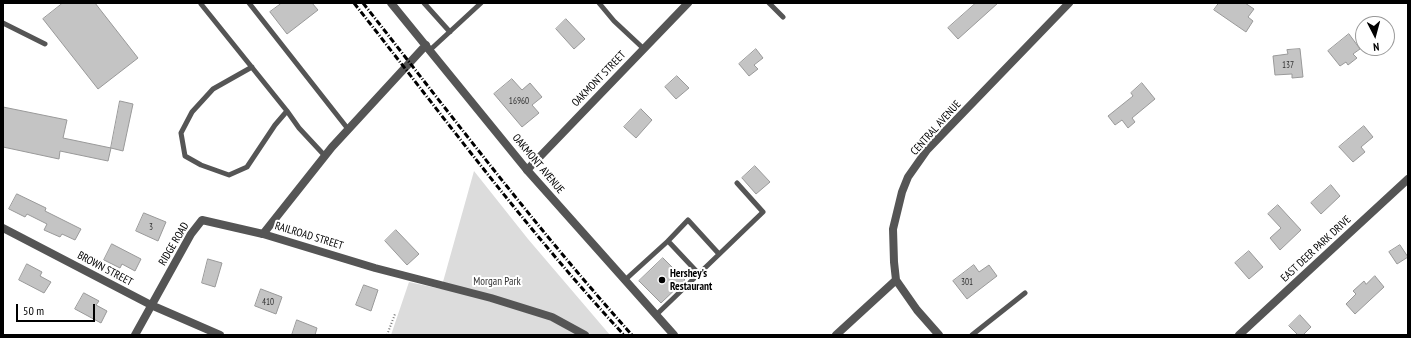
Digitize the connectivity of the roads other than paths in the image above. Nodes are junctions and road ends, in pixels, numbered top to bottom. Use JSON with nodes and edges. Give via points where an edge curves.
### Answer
{"nodes":[{"id":1,"x":202,"y":3,"type":"edge"},
{"id":2,"x":249,"y":3,"type":"edge"},
{"id":3,"x":391,"y":3,"type":"edge"},
{"id":4,"x":424,"y":3,"type":"edge"},
{"id":5,"x":481,"y":3,"type":"edge"},
{"id":6,"x":599,"y":3,"type":"edge"},
{"id":7,"x":688,"y":3,"type":"edge"},
{"id":8,"x":769,"y":3,"type":"edge"},
{"id":9,"x":1069,"y":3,"type":"edge"},
{"id":10,"x":783,"y":17,"type":"dead end"},
{"id":11,"x":3,"y":23,"type":"edge"},
{"id":12,"x":450,"y":32,"type":"junction"},
{"id":13,"x":46,"y":44,"type":"dead end"},
{"id":14,"x":428,"y":47,"type":"junction"},
{"id":15,"x":644,"y":48,"type":"junction"},
{"id":16,"x":252,"y":67,"type":"junction"},
{"id":17,"x":287,"y":111,"type":"junction"},
{"id":18,"x":348,"y":129,"type":"junction"},
{"id":19,"x":325,"y":156,"type":"junction"},
{"id":20,"x":527,"y":170,"type":"junction"},
{"id":21,"x":1408,"y":179,"type":"edge"},
{"id":22,"x":738,"y":183,"type":"dead end"},
{"id":23,"x":3,"y":228,"type":"edge"},
{"id":24,"x":263,"y":234,"type":"junction"},
{"id":25,"x":668,"y":241,"type":"junction"},
{"id":26,"x":719,"y":254,"type":"junction"},
{"id":27,"x":699,"y":274,"type":"junction"},
{"id":28,"x":625,"y":280,"type":"junction"},
{"id":29,"x":896,"y":280,"type":"junction"},
{"id":30,"x":1025,"y":293,"type":"dead end"},
{"id":31,"x":151,"y":305,"type":"junction"},
{"id":32,"x":656,"y":315,"type":"junction"},
{"id":33,"x":135,"y":335,"type":"edge"},
{"id":34,"x":220,"y":335,"type":"edge"},
{"id":35,"x":585,"y":335,"type":"edge"},
{"id":36,"x":674,"y":335,"type":"edge"},
{"id":37,"x":836,"y":335,"type":"edge"},
{"id":38,"x":939,"y":335,"type":"edge"},
{"id":39,"x":972,"y":335,"type":"edge"},
{"id":40,"x":1239,"y":335,"type":"edge"}],
"edges":[{"from":1,"to":16,"type":"lane"},
{"from":2,"to":18,"type":"lane"},
{"from":3,"to":14,"type":"street","name":"OAKMONT AVENUE"},
{"from":4,"to":12,"type":"lane"},
{"from":5,"to":12,"type":"lane"},
{"from":6,"to":15,"type":"lane","via":[[614,21]]},
{"from":7,"to":15,"type":"street","name":"OAKMONT STREET"},
{"from":8,"to":10,"type":"lane"},
{"from":9,"to":29,"type":"street","name":"CENTRAL AVENUE","via":[[927,150],[908,177],[893,229]]},
{"from":11,"to":13,"type":"lane"},
{"from":12,"to":14,"type":"lane"},
{"from":14,"to":18,"type":"street","name":"RAILROAD STREET"},
{"from":14,"to":20,"type":"street","name":"OAKMONT AVENUE"},
{"from":15,"to":20,"type":"street","name":"OAKMONT STREET"},
{"from":16,"to":17,"type":"lane"},
{"from":16,"to":17,"type":"lane","via":[[213,89],[192,112],[182,133],[185,156],[229,175],[247,167]]},
{"from":17,"to":19,"type":"lane"},
{"from":18,"to":19,"type":"street","name":"RAILROAD STREET"},
{"from":19,"to":24,"type":"street","name":"RAILROAD STREET"},
{"from":20,"to":28,"type":"street","name":"OAKMONT AVENUE"},
{"from":21,"to":40,"type":"street","name":"EAST DEER PARK DRIVE"},
{"from":22,"to":26,"type":"lane","via":[[763,212]]},
{"from":23,"to":31,"type":"street","name":"BROWN STREET"},
{"from":24,"to":31,"type":"street","name":"RIDGE ROAD","via":[[202,220],[191,234]]},
{"from":24,"to":35,"type":"street","name":"RAILROAD STREET","via":[[546,315]]},
{"from":25,"to":26,"type":"lane","via":[[688,220]]},
{"from":25,"to":27,"type":"lane"},
{"from":25,"to":28,"type":"lane"},
{"from":26,"to":27,"type":"lane"},
{"from":27,"to":32,"type":"lane"},
{"from":28,"to":32,"type":"street","name":"OAKMONT AVENUE"},
{"from":29,"to":37,"type":"street"},
{"from":29,"to":38,"type":"street"},
{"from":30,"to":39,"type":"lane"},
{"from":31,"to":33,"type":"street","name":"RIDGE ROAD"},
{"from":31,"to":34,"type":"street","name":"BROWN STREET"},
{"from":32,"to":36,"type":"street","name":"OAKMONT AVENUE"}]}
